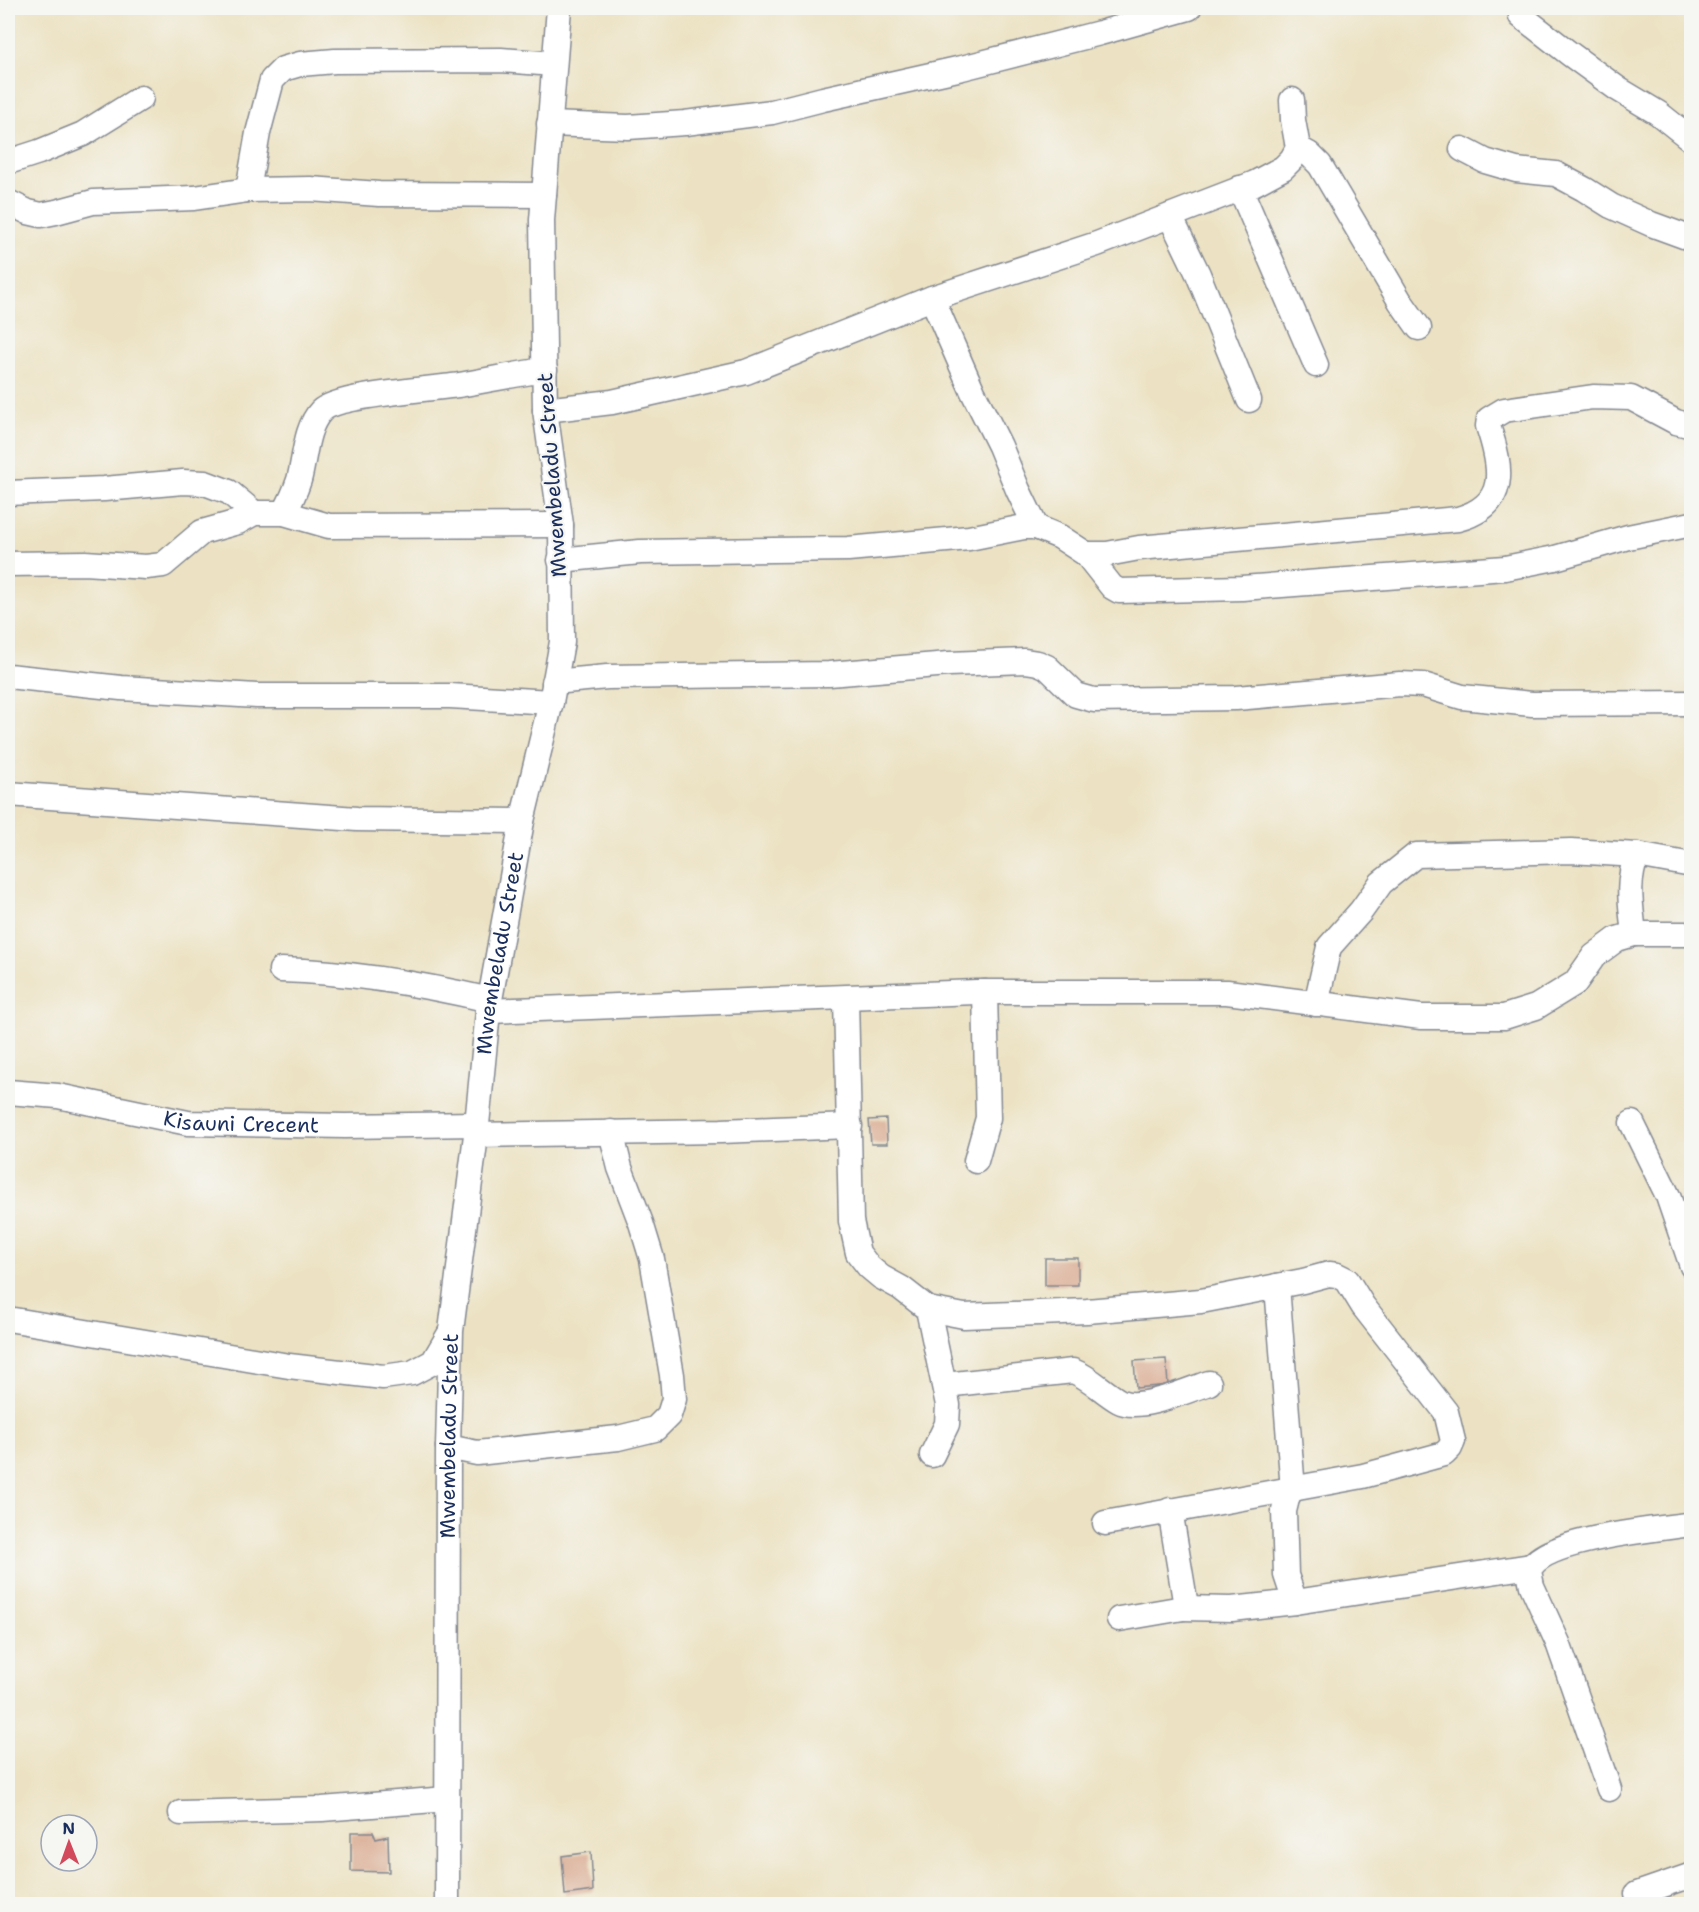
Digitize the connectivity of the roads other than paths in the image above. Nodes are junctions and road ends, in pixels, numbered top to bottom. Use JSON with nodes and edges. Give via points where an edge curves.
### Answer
{"nodes":[{"id":1,"x":558,"y":8,"type":"edge"},
{"id":2,"x":1190,"y":8,"type":"edge"},
{"id":3,"x":1521,"y":16,"type":"dead end"},
{"id":4,"x":554,"y":64,"type":"junction"},
{"id":5,"x":141,"y":98,"type":"dead end"},
{"id":6,"x":1292,"y":100,"type":"dead end"},
{"id":7,"x":549,"y":124,"type":"junction"},
{"id":8,"x":1692,"y":140,"type":"edge"},
{"id":9,"x":1298,"y":147,"type":"junction"},
{"id":10,"x":1461,"y":149,"type":"dead end"},
{"id":11,"x":8,"y":162,"type":"edge"},
{"id":12,"x":1240,"y":188,"type":"junction"},
{"id":13,"x":248,"y":190,"type":"junction"},
{"id":14,"x":544,"y":195,"type":"junction"},
{"id":15,"x":8,"y":202,"type":"edge"},
{"id":16,"x":1170,"y":216,"type":"junction"},
{"id":17,"x":1692,"y":239,"type":"edge"},
{"id":18,"x":932,"y":298,"type":"junction"},
{"id":19,"x":1419,"y":328,"type":"dead end"},
{"id":20,"x":1316,"y":365,"type":"dead end"},
{"id":21,"x":545,"y":370,"type":"junction"},
{"id":22,"x":1249,"y":400,"type":"dead end"},
{"id":23,"x":545,"y":410,"type":"junction"},
{"id":24,"x":1692,"y":426,"type":"edge"},
{"id":25,"x":8,"y":493,"type":"edge"},
{"id":26,"x":254,"y":513,"type":"junction"},
{"id":27,"x":284,"y":513,"type":"junction"},
{"id":28,"x":1692,"y":524,"type":"edge"},
{"id":29,"x":561,"y":525,"type":"junction"},
{"id":30,"x":1036,"y":527,"type":"junction"},
{"id":31,"x":1086,"y":554,"type":"junction"},
{"id":32,"x":560,"y":560,"type":"junction"},
{"id":33,"x":8,"y":564,"type":"edge"},
{"id":34,"x":8,"y":676,"type":"edge"},
{"id":35,"x":553,"y":692,"type":"junction"},
{"id":36,"x":1692,"y":703,"type":"edge"},
{"id":37,"x":8,"y":794,"type":"edge"},
{"id":38,"x":522,"y":821,"type":"junction"},
{"id":39,"x":1636,"y":855,"type":"junction"},
{"id":40,"x":1692,"y":866,"type":"edge"},
{"id":41,"x":1634,"y":934,"type":"junction"},
{"id":42,"x":1692,"y":934,"type":"edge"},
{"id":43,"x":281,"y":970,"type":"dead end"},
{"id":44,"x":985,"y":992,"type":"junction"},
{"id":45,"x":846,"y":998,"type":"junction"},
{"id":46,"x":1316,"y":1004,"type":"junction"},
{"id":47,"x":489,"y":1006,"type":"junction"},
{"id":48,"x":8,"y":1092,"type":"edge"},
{"id":49,"x":1632,"y":1123,"type":"dead end"},
{"id":50,"x":850,"y":1126,"type":"junction"},
{"id":51,"x":476,"y":1130,"type":"junction"},
{"id":52,"x":611,"y":1132,"type":"junction"},
{"id":53,"x":976,"y":1161,"type":"dead end"},
{"id":54,"x":1692,"y":1266,"type":"edge"},
{"id":55,"x":1277,"y":1286,"type":"junction"},
{"id":56,"x":928,"y":1309,"type":"junction"},
{"id":57,"x":8,"y":1319,"type":"edge"},
{"id":58,"x":451,"y":1331,"type":"junction"},
{"id":59,"x":1209,"y":1383,"type":"dead end"},
{"id":60,"x":945,"y":1385,"type":"junction"},
{"id":61,"x":448,"y":1447,"type":"junction"},
{"id":62,"x":933,"y":1455,"type":"dead end"},
{"id":63,"x":1291,"y":1490,"type":"junction"},
{"id":64,"x":1170,"y":1510,"type":"junction"},
{"id":65,"x":1105,"y":1523,"type":"dead end"},
{"id":66,"x":1692,"y":1524,"type":"edge"},
{"id":67,"x":1531,"y":1566,"type":"junction"},
{"id":68,"x":1295,"y":1602,"type":"junction"},
{"id":69,"x":1183,"y":1608,"type":"junction"},
{"id":70,"x":1119,"y":1619,"type":"dead end"},
{"id":71,"x":1609,"y":1789,"type":"dead end"},
{"id":72,"x":447,"y":1799,"type":"junction"},
{"id":73,"x":181,"y":1813,"type":"dead end"},
{"id":74,"x":1692,"y":1875,"type":"edge"},
{"id":75,"x":1638,"y":1894,"type":"dead end"},
{"id":76,"x":447,"y":1905,"type":"edge"}],
"edges":[{"from":1,"to":4,"type":"street","name":"Mwembeladu Street"},
{"from":2,"to":7,"type":"street","via":[[772,112],[628,127]]},
{"from":3,"to":8,"type":"street"},
{"from":4,"to":7,"type":"street","name":"Mwembeladu Street"},
{"from":4,"to":13,"type":"street","via":[[501,60],[335,61],[283,69],[272,80]]},
{"from":5,"to":11,"type":"street","via":[[83,134]]},
{"from":6,"to":9,"type":"street"},
{"from":7,"to":14,"type":"street","name":"Mwembeladu Street"},
{"from":9,"to":12,"type":"street","via":[[1283,168]]},
{"from":9,"to":19,"type":"street","via":[[1320,165]]},
{"from":10,"to":17,"type":"street","via":[[1516,170],[1556,174],[1611,206]]},
{"from":12,"to":16,"type":"street"},
{"from":12,"to":20,"type":"street"},
{"from":13,"to":14,"type":"street"},
{"from":13,"to":15,"type":"street","via":[[194,198],[93,201],[41,214]]},
{"from":14,"to":21,"type":"street","name":"Mwembeladu Street"},
{"from":16,"to":18,"type":"street"},
{"from":16,"to":22,"type":"street"},
{"from":18,"to":23,"type":"street","via":[[746,372],[612,402]]},
{"from":18,"to":30,"type":"street"},
{"from":21,"to":23,"type":"street","name":"Mwembeladu Street"},
{"from":21,"to":27,"type":"street","via":[[330,404],[312,426],[299,480]]},
{"from":23,"to":29,"type":"street","name":"Mwembeladu Street"},
{"from":24,"to":31,"type":"street","via":[[1676,423],[1631,398],[1593,397],[1504,410],[1489,419],[1488,426],[1499,477],[1493,499],[1475,514],[1458,519]]},
{"from":25,"to":26,"type":"street","via":[[205,483],[229,492]]},
{"from":26,"to":27,"type":"street"},
{"from":26,"to":33,"type":"street","via":[[202,532],[163,565]]},
{"from":27,"to":29,"type":"street","via":[[329,526]]},
{"from":28,"to":31,"type":"street","via":[[1505,568],[1242,588],[1119,591]]},
{"from":29,"to":32,"type":"street","name":"Mwembeladu Street"},
{"from":30,"to":31,"type":"street"},
{"from":30,"to":32,"type":"street","via":[[969,538],[848,549],[640,552]]},
{"from":32,"to":35,"type":"street","name":"Mwembeladu Street","via":[[562,642]]},
{"from":34,"to":35,"type":"street","via":[[258,696]]},
{"from":35,"to":36,"type":"street","via":[[607,677],[829,674],[1025,661],[1047,667],[1076,695],[1094,700],[1236,698],[1400,684],[1462,697],[1532,704]]},
{"from":35,"to":38,"type":"street","name":"Mwembeladu Street"},
{"from":37,"to":38,"type":"street","via":[[345,818]]},
{"from":38,"to":47,"type":"street","name":"Mwembeladu Street"},
{"from":39,"to":40,"type":"street"},
{"from":39,"to":41,"type":"street","via":[[1629,884]]},
{"from":39,"to":46,"type":"street","via":[[1571,851],[1416,855],[1381,883],[1329,947]]},
{"from":41,"to":42,"type":"street"},
{"from":41,"to":46,"type":"street","via":[[1617,939],[1594,956],[1575,983],[1536,1007],[1504,1017],[1421,1017]]},
{"from":43,"to":47,"type":"street","via":[[355,974],[448,990]]},
{"from":44,"to":45,"type":"street"},
{"from":44,"to":46,"type":"street","via":[[1227,992]]},
{"from":44,"to":53,"type":"street","via":[[988,1118]]},
{"from":45,"to":47,"type":"street"},
{"from":45,"to":50,"type":"street"},
{"from":47,"to":51,"type":"street","name":"Mwembeladu Street"},
{"from":48,"to":51,"type":"street","name":"Kisauni Crecent","via":[[78,1099],[188,1123]]},
{"from":49,"to":54,"type":"street","via":[[1668,1196]]},
{"from":50,"to":52,"type":"street","name":"Kisauni Crecent"},
{"from":50,"to":56,"type":"street","via":[[851,1221],[858,1253],[881,1277]]},
{"from":51,"to":52,"type":"street","name":"Kisauni Crecent"},
{"from":51,"to":58,"type":"street","name":"Mwembeladu Street"},
{"from":52,"to":61,"type":"street","via":[[652,1259],[672,1375],[674,1399],[669,1415],[655,1429],[618,1438],[477,1453]]},
{"from":55,"to":56,"type":"street","via":[[1202,1301],[1087,1311],[964,1316]]},
{"from":55,"to":63,"type":"street"},
{"from":55,"to":63,"type":"street","via":[[1329,1274],[1347,1280],[1446,1412],[1452,1441],[1444,1454]]},
{"from":56,"to":60,"type":"street"},
{"from":57,"to":58,"type":"street","via":[[289,1366],[383,1377],[412,1373],[433,1362]]},
{"from":58,"to":61,"type":"street","name":"Mwembeladu Street"},
{"from":59,"to":60,"type":"street","via":[[1131,1404],[1121,1402],[1086,1375],[1073,1371]]},
{"from":60,"to":62,"type":"street","via":[[947,1424]]},
{"from":61,"to":72,"type":"street","name":"Mwembeladu Street"},
{"from":63,"to":64,"type":"street"},
{"from":63,"to":68,"type":"street","via":[[1284,1511],[1286,1575]]},
{"from":64,"to":65,"type":"street"},
{"from":64,"to":69,"type":"street","via":[[1185,1600]]},
{"from":66,"to":67,"type":"street","via":[[1600,1537],[1556,1549]]},
{"from":67,"to":68,"type":"street"},
{"from":67,"to":71,"type":"street","via":[[1532,1586],[1558,1643]]},
{"from":68,"to":69,"type":"street","via":[[1232,1609]]},
{"from":69,"to":70,"type":"street"},
{"from":72,"to":73,"type":"street","via":[[322,1809]]},
{"from":72,"to":76,"type":"street","name":"Mwembeladu Street"},
{"from":74,"to":75,"type":"street"}]}
